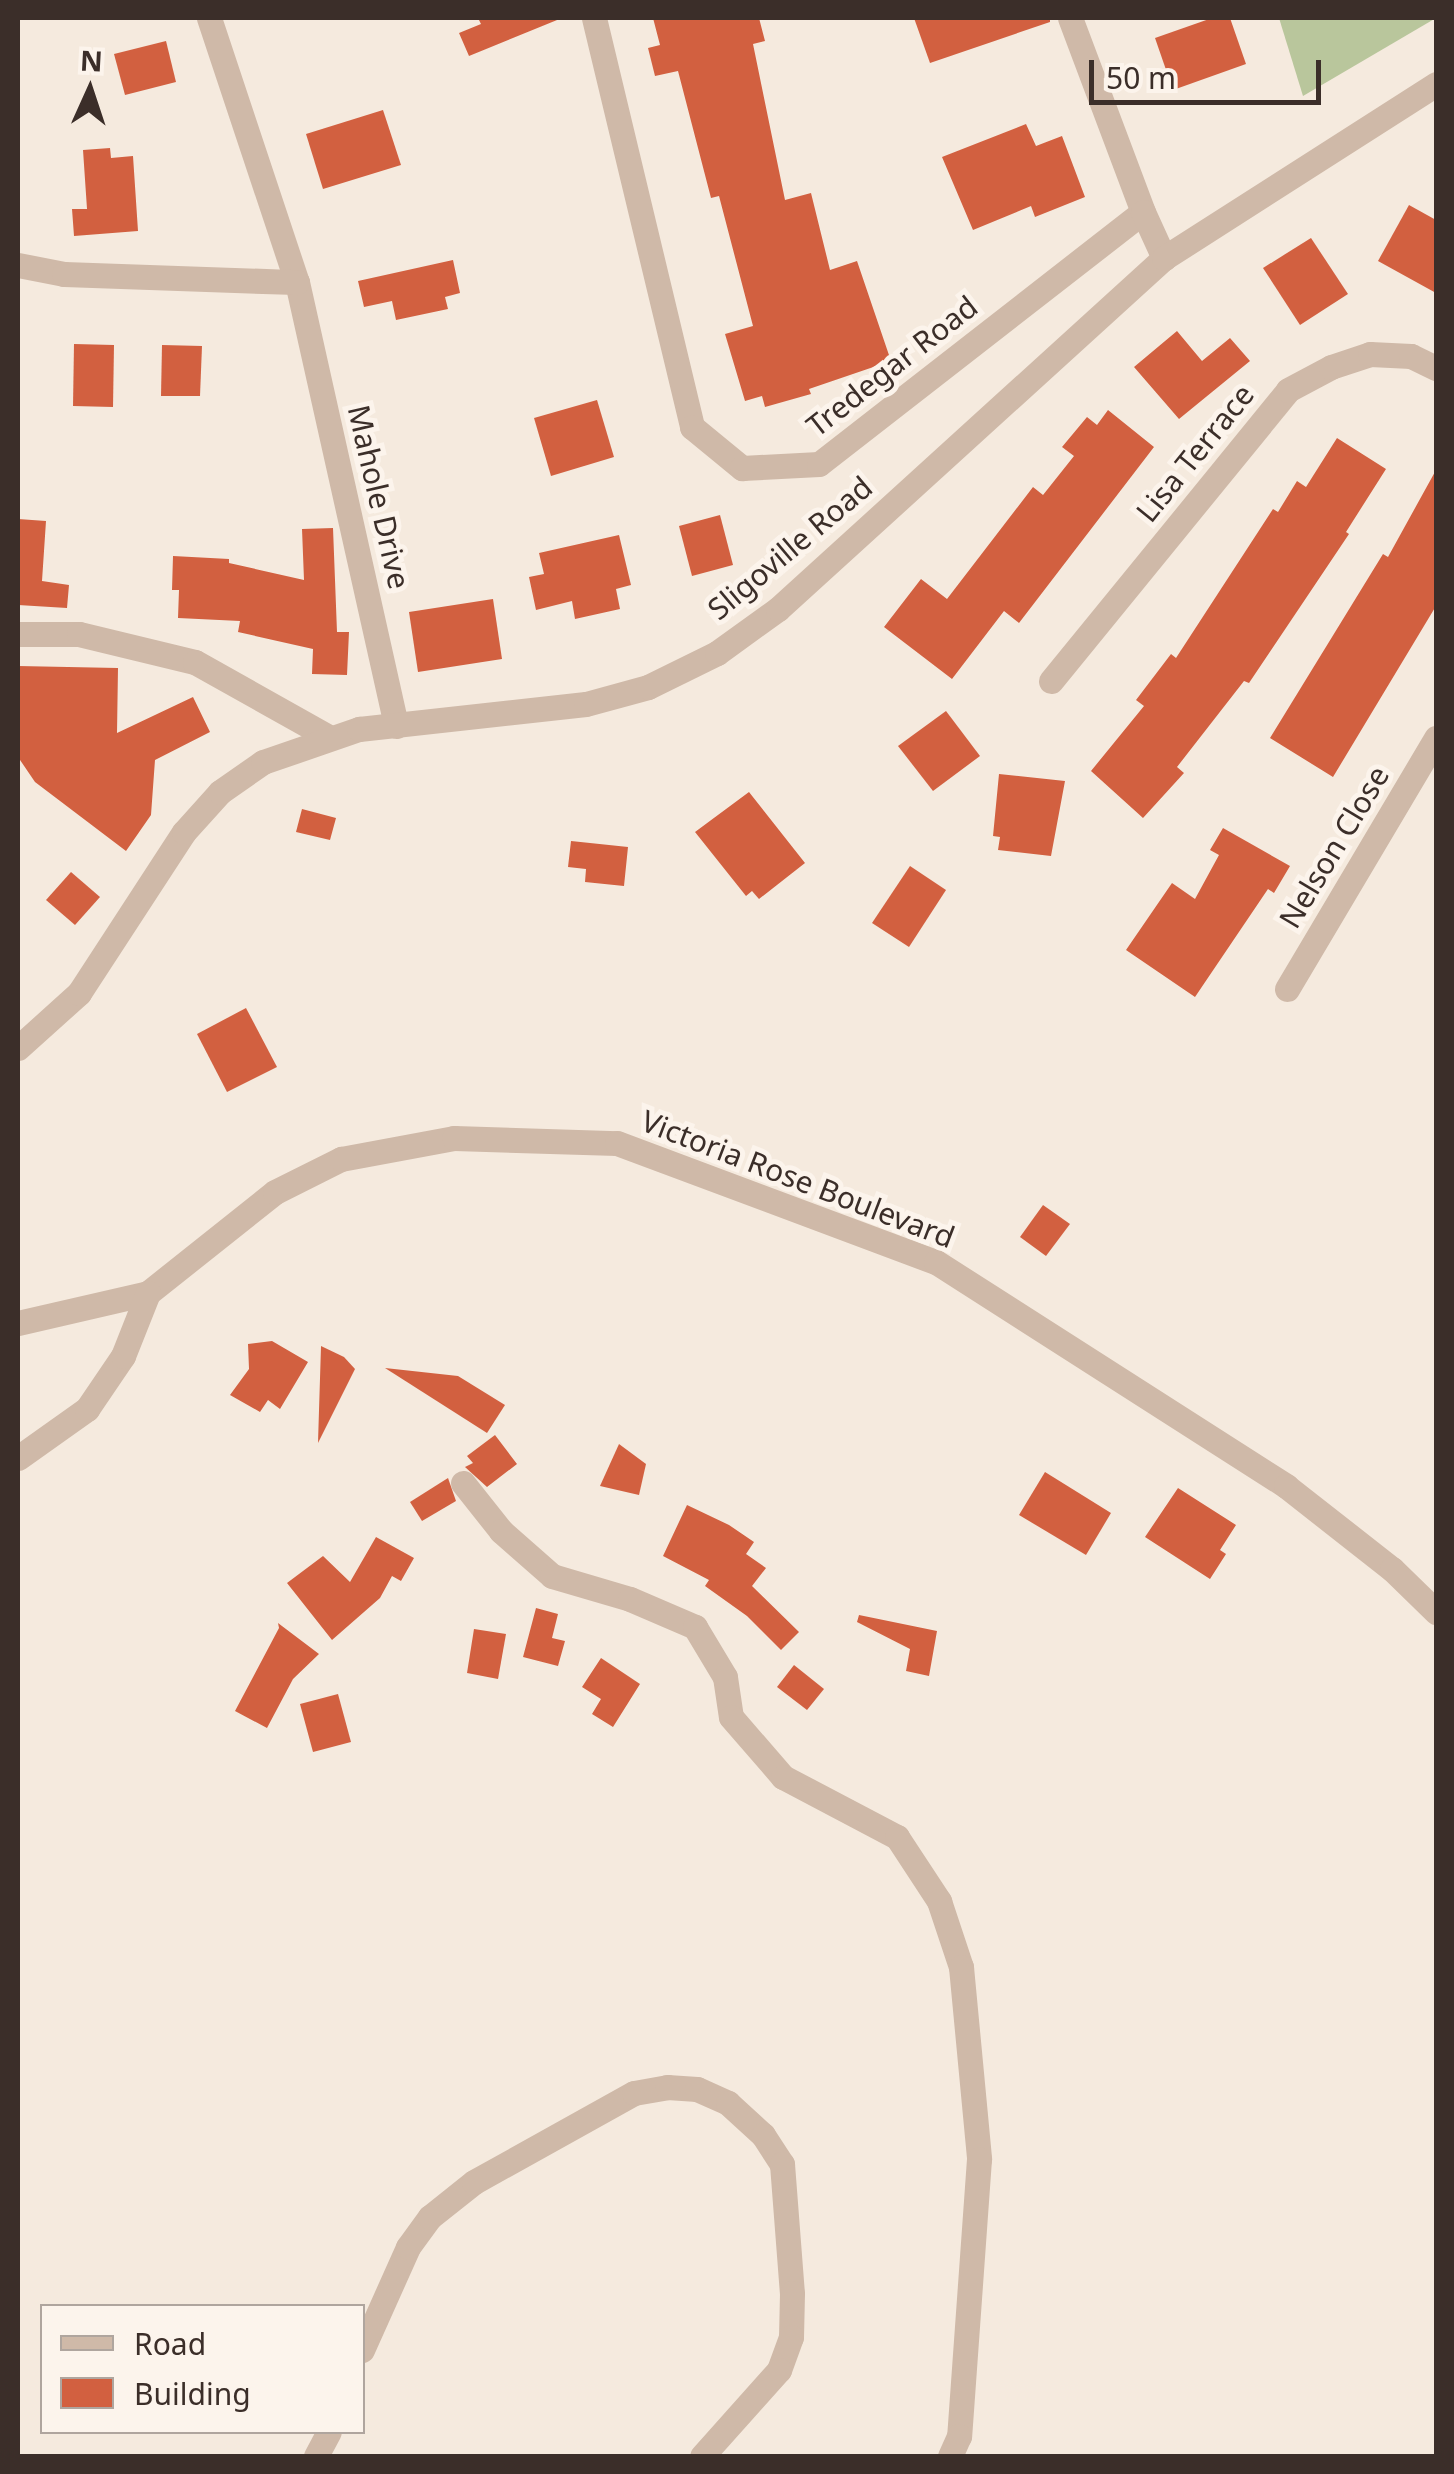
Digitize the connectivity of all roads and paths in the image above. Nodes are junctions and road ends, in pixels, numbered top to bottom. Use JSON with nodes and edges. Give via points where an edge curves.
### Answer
{"nodes":[{"id":1,"x":209,"y":18,"type":"edge"},
{"id":2,"x":594,"y":18,"type":"edge"},
{"id":3,"x":1070,"y":18,"type":"edge"},
{"id":4,"x":1436,"y":84,"type":"edge"},
{"id":5,"x":1143,"y":212,"type":"junction"},
{"id":6,"x":1164,"y":258,"type":"junction"},
{"id":7,"x":18,"y":265,"type":"edge"},
{"id":8,"x":297,"y":282,"type":"junction"},
{"id":9,"x":1436,"y":368,"type":"edge"},
{"id":10,"x":18,"y":634,"type":"edge"},
{"id":11,"x":1051,"y":681,"type":"dead end"},
{"id":12,"x":396,"y":726,"type":"junction"},
{"id":13,"x":327,"y":736,"type":"junction"},
{"id":14,"x":1436,"y":738,"type":"edge"},
{"id":15,"x":1287,"y":989,"type":"dead end"},
{"id":16,"x":18,"y":1048,"type":"edge"},
{"id":17,"x":148,"y":1292,"type":"junction"},
{"id":18,"x":18,"y":1323,"type":"edge"},
{"id":19,"x":18,"y":1458,"type":"edge"},
{"id":20,"x":464,"y":1483,"type":"dead end"},
{"id":21,"x":1436,"y":1612,"type":"edge"},
{"id":22,"x":365,"y":2343,"type":"edge"},
{"id":23,"x":328,"y":2434,"type":"edge"},
{"id":24,"x":316,"y":2456,"type":"edge"},
{"id":25,"x":702,"y":2456,"type":"edge"},
{"id":26,"x":950,"y":2456,"type":"edge"}],
"edges":[{"from":1,"to":8,"type":"street","name":"Mahole Drive"},
{"from":2,"to":5,"type":"street","name":"Tredegar Road","via":[[692,427],[742,468],[819,464]]},
{"from":3,"to":5,"type":"street"},
{"from":4,"to":6,"type":"street","name":"Sligoville Road"},
{"from":5,"to":6,"type":"street"},
{"from":6,"to":12,"type":"street","name":"Sligoville Road","via":[[778,608],[717,652],[648,687],[586,704]]},
{"from":7,"to":8,"type":"street","via":[[64,274]]},
{"from":8,"to":12,"type":"street","name":"Mahole Drive"},
{"from":9,"to":11,"type":"street","name":"Lisa Terrace","via":[[1411,356],[1370,354],[1288,390]]},
{"from":10,"to":13,"type":"street","via":[[79,634],[195,662]]},
{"from":12,"to":13,"type":"street","name":"Sligoville Road"},
{"from":13,"to":16,"type":"street","name":"Sligoville Road","via":[[263,762],[220,792],[184,832],[79,993]]},
{"from":14,"to":15,"type":"street","name":"Nelson Close"},
{"from":17,"to":18,"type":"street","name":"Victoria Rose Boulevard"},
{"from":17,"to":19,"type":"street","via":[[123,1356],[86,1409]]},
{"from":17,"to":21,"type":"street","name":"Victoria Rose Boulevard","via":[[275,1192],[341,1158],[454,1138],[617,1143],[936,1262],[1286,1486],[1392,1568]]},
{"from":20,"to":26,"type":"street","via":[[501,1530],[552,1576],[696,1628],[725,1677],[731,1716],[783,1777],[897,1836],[939,1901],[961,1967],[979,2159],[959,2436]]},
{"from":22,"to":25,"type":"street","via":[[408,2247],[430,2217],[474,2182],[634,2093],[697,2089],[728,2102],[764,2135],[782,2164],[792,2293],[791,2337],[779,2370]]},
{"from":23,"to":24,"type":"street"}]}
